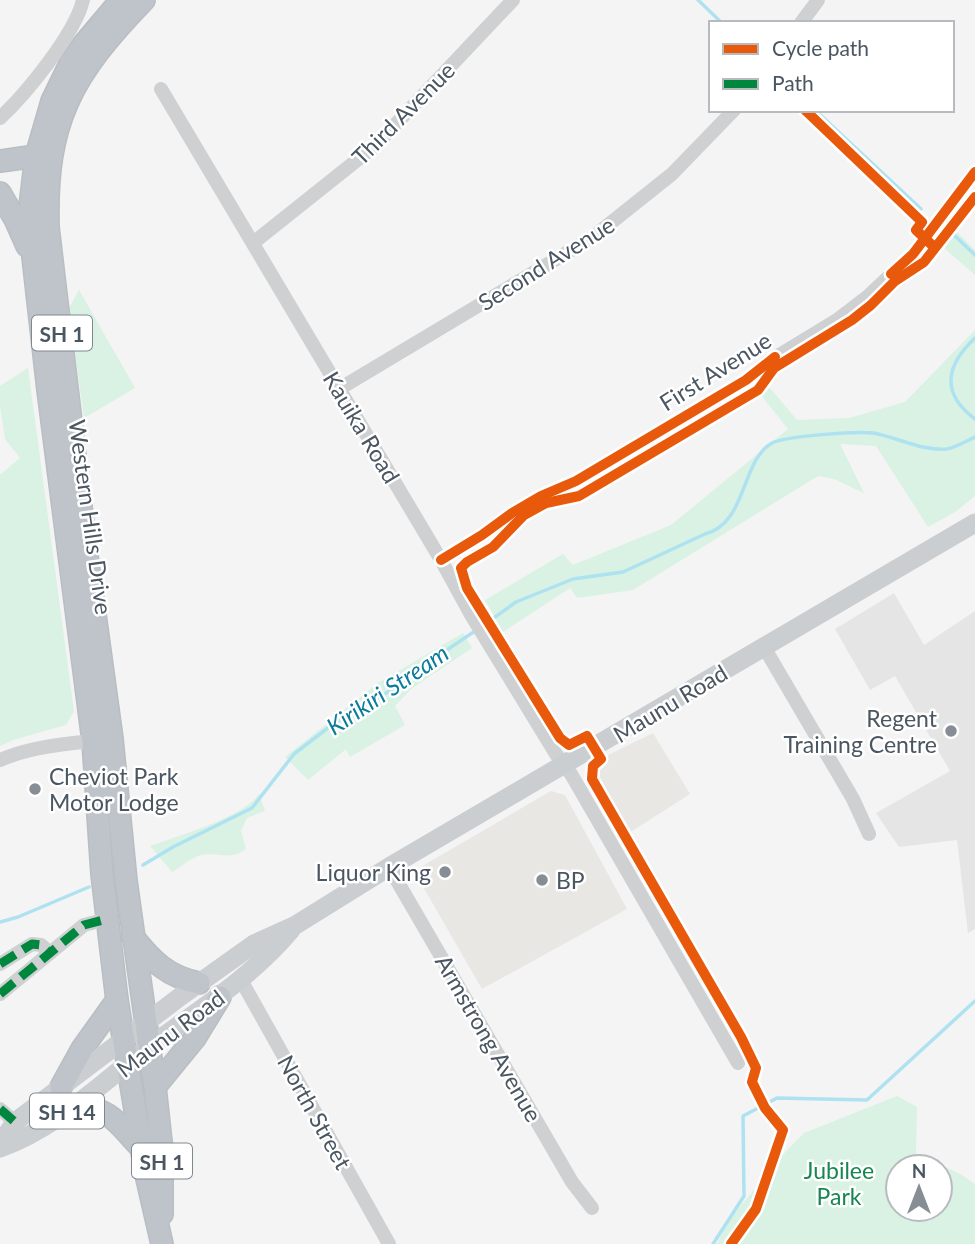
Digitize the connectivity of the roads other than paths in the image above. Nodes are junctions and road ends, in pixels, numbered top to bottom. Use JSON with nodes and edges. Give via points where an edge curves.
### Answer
{"nodes":[{"id":1,"x":83,"y":0,"type":"edge"},
{"id":2,"x":121,"y":0,"type":"edge"},
{"id":3,"x":144,"y":0,"type":"edge"},
{"id":4,"x":513,"y":0,"type":"edge"},
{"id":5,"x":818,"y":0,"type":"edge"},
{"id":6,"x":802,"y":21,"type":"edge"},
{"id":7,"x":161,"y":89,"type":"dead end"},
{"id":8,"x":732,"y":112,"type":"edge"},
{"id":9,"x":0,"y":118,"type":"edge"},
{"id":10,"x":36,"y":156,"type":"junction"},
{"id":11,"x":0,"y":161,"type":"edge"},
{"id":12,"x":975,"y":172,"type":"edge"},
{"id":13,"x":0,"y":193,"type":"edge"},
{"id":14,"x":253,"y":243,"type":"junction"},
{"id":15,"x":33,"y":257,"type":"junction"},
{"id":16,"x":339,"y":389,"type":"junction"},
{"id":17,"x":975,"y":523,"type":"edge"},
{"id":18,"x":78,"y":550,"type":"junction"},
{"id":19,"x":441,"y":560,"type":"junction"},
{"id":20,"x":764,"y":647,"type":"junction"},
{"id":21,"x":103,"y":740,"type":"junction"},
{"id":22,"x":0,"y":760,"type":"edge"},
{"id":23,"x":565,"y":765,"type":"junction"},
{"id":24,"x":869,"y":834,"type":"dead end"},
{"id":25,"x":388,"y":867,"type":"junction"},
{"id":26,"x":107,"y":919,"type":"junction"},
{"id":27,"x":294,"y":926,"type":"junction"},
{"id":28,"x":133,"y":937,"type":"junction"},
{"id":29,"x":50,"y":953,"type":"junction"},
{"id":30,"x":0,"y":964,"type":"edge"},
{"id":31,"x":241,"y":980,"type":"junction"},
{"id":32,"x":199,"y":983,"type":"junction"},
{"id":33,"x":0,"y":994,"type":"edge"},
{"id":34,"x":220,"y":997,"type":"junction"},
{"id":35,"x":117,"y":1000,"type":"junction"},
{"id":36,"x":145,"y":1022,"type":"junction"},
{"id":37,"x":124,"y":1037,"type":"junction"},
{"id":38,"x":149,"y":1047,"type":"junction"},
{"id":39,"x":128,"y":1063,"type":"junction"},
{"id":40,"x":738,"y":1063,"type":"dead end"},
{"id":41,"x":61,"y":1087,"type":"junction"},
{"id":42,"x":155,"y":1087,"type":"junction"},
{"id":43,"x":74,"y":1106,"type":"junction"},
{"id":44,"x":0,"y":1109,"type":"edge"},
{"id":45,"x":15,"y":1122,"type":"junction"},
{"id":46,"x":0,"y":1146,"type":"edge"},
{"id":47,"x":141,"y":1149,"type":"junction"},
{"id":48,"x":592,"y":1208,"type":"dead end"},
{"id":49,"x":162,"y":1239,"type":"edge"},
{"id":50,"x":389,"y":1244,"type":"edge"}],
"edges":[{"from":1,"to":9,"type":"street","via":[[54,53]]},
{"from":2,"to":10,"type":"highway","name":"Western Hills Drive","number":"SH 1","via":[[70,64],[52,101]]},
{"from":3,"to":18,"type":"highway","name":"Western Hills Drive","number":"SH 1","via":[[91,60],[73,89],[59,119],[49,169],[48,227]]},
{"from":4,"to":14,"type":"street","name":"Third Avenue","via":[[376,145]]},
{"from":5,"to":6,"type":"street"},
{"from":7,"to":14,"type":"street","name":"Kauika Road"},
{"from":8,"to":16,"type":"street","name":"Second Avenue","via":[[672,174],[593,237]]},
{"from":10,"to":11,"type":"highway"},
{"from":10,"to":15,"type":"highway","name":"Western Hills Drive","number":"SH 1","via":[[30,207]]},
{"from":12,"to":19,"type":"street","name":"First Avenue","via":[[913,254],[837,320],[746,380],[576,481],[512,513]]},
{"from":13,"to":15,"type":"highway"},
{"from":14,"to":16,"type":"street","name":"Kauika Road"},
{"from":15,"to":18,"type":"highway","name":"Western Hills Drive","number":"SH 1"},
{"from":16,"to":19,"type":"street","name":"Kauika Road"},
{"from":17,"to":20,"type":"main road","name":"Maunu Road"},
{"from":18,"to":21,"type":"highway","name":"Western Hills Drive","number":"SH 1"},
{"from":19,"to":23,"type":"street","name":"Kauika Road"},
{"from":20,"to":23,"type":"main road","name":"Maunu Road"},
{"from":20,"to":24,"type":"street"},
{"from":21,"to":22,"type":"street","via":[[47,746]]},
{"from":21,"to":26,"type":"highway","name":"Western Hills Drive","number":"SH 1","via":[[102,874]]},
{"from":21,"to":28,"type":"highway","name":"Western Hills Drive","number":"SH 1"},
{"from":23,"to":25,"type":"main road","name":"Maunu Road"},
{"from":23,"to":40,"type":"street","name":"Kauika Road"},
{"from":25,"to":27,"type":"main road","name":"Maunu Road"},
{"from":25,"to":48,"type":"street","name":"Armstrong Avenue","via":[[572,1182]]},
{"from":26,"to":29,"type":"street","via":[[84,925]]},
{"from":26,"to":35,"type":"highway","name":"Western Hills Drive","number":"SH 1"},
{"from":27,"to":31,"type":"main road","name":"Maunu Road"},
{"from":27,"to":32,"type":"main road","name":"Maunu Road","via":[[254,944]]},
{"from":28,"to":32,"type":"highway","via":[[167,973]]},
{"from":28,"to":36,"type":"highway","name":"Western Hills Drive","number":"SH 1"},
{"from":29,"to":30,"type":"street","via":[[32,944]]},
{"from":29,"to":33,"type":"street"},
{"from":31,"to":34,"type":"main road","name":"Maunu Road"},
{"from":31,"to":50,"type":"street","name":"North Street"},
{"from":32,"to":36,"type":"main road","name":"Maunu Road"},
{"from":34,"to":38,"type":"main road","name":"Maunu Road"},
{"from":34,"to":42,"type":"highway","via":[[195,1038]]},
{"from":35,"to":37,"type":"highway","name":"Western Hills Drive","number":"SH 1"},
{"from":35,"to":41,"type":"highway"},
{"from":36,"to":37,"type":"main road","name":"Maunu Road","number":"SH 14"},
{"from":36,"to":38,"type":"highway","name":"Western Hills Drive","number":"SH 1"},
{"from":37,"to":39,"type":"highway","name":"Western Hills Drive","number":"SH 1"},
{"from":37,"to":41,"type":"main road","name":"Maunu Road","number":"SH 14"},
{"from":38,"to":39,"type":"main road","name":"Maunu Road","number":"SH 14"},
{"from":38,"to":42,"type":"highway","number":"SH 1"},
{"from":39,"to":43,"type":"main road","name":"Maunu Road","number":"SH 14"},
{"from":39,"to":47,"type":"highway","number":"SH 1"},
{"from":41,"to":45,"type":"main road","name":"Maunu Road","number":"SH 14"},
{"from":42,"to":49,"type":"highway","number":"SH 1","via":[[163,1182]]},
{"from":43,"to":46,"type":"main road","name":"Maunu Road","number":"SH 14","via":[[24,1140]]},
{"from":43,"to":47,"type":"highway","via":[[96,1108],[109,1115]]},
{"from":44,"to":45,"type":"street"},
{"from":45,"to":46,"type":"main road","name":"Maunu Road","number":"SH 14"},
{"from":47,"to":49,"type":"highway","number":"SH 1"}]}
